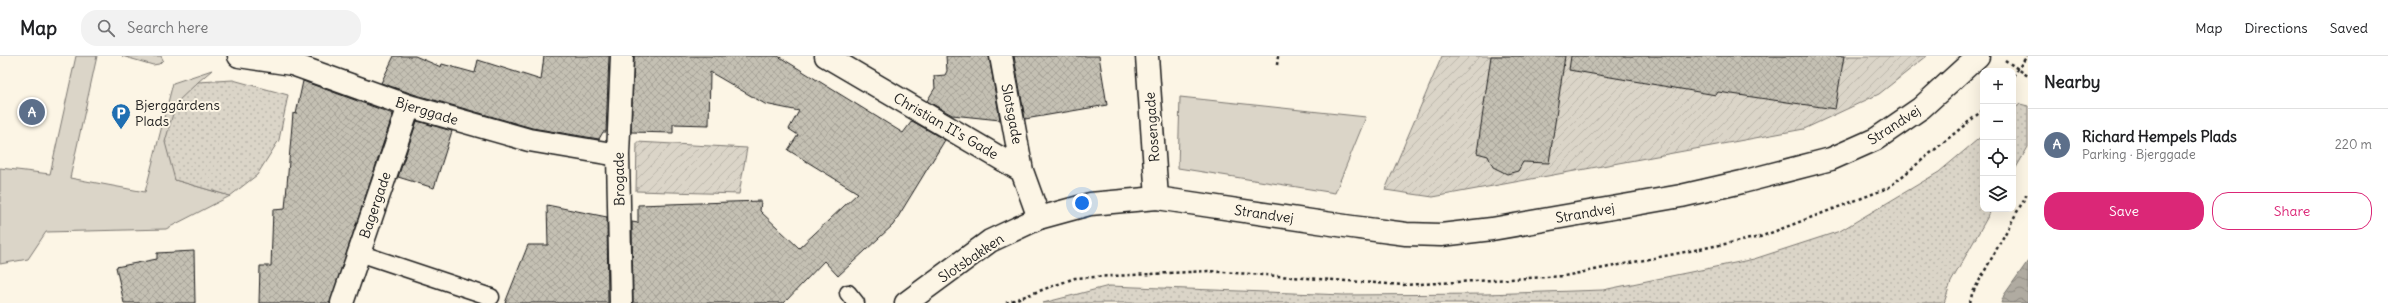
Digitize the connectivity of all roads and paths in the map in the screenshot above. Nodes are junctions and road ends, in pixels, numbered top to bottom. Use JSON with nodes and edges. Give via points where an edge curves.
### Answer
{"nodes":[{"id":1,"x":239,"y":56,"type":"edge"},
{"id":2,"x":622,"y":56,"type":"edge"},
{"id":3,"x":826,"y":56,"type":"edge"},
{"id":4,"x":1001,"y":56,"type":"edge"},
{"id":5,"x":1147,"y":56,"type":"edge"},
{"id":6,"x":1278,"y":56,"type":"edge"},
{"id":7,"x":1978,"y":56,"type":"edge"},
{"id":8,"x":1999,"y":56,"type":"edge"},
{"id":9,"x":2027,"y":56,"type":"edge"},
{"id":10,"x":1277,"y":65,"type":"dead end"},
{"id":11,"x":2018,"y":70,"type":"junction"},
{"id":12,"x":2016,"y":72,"type":"edge"},
{"id":13,"x":2028,"y":76,"type":"edge"},
{"id":14,"x":409,"y":106,"type":"junction"},
{"id":15,"x":618,"y":155,"type":"junction"},
{"id":16,"x":1022,"y":171,"type":"junction"},
{"id":17,"x":2028,"y":192,"type":"edge"},
{"id":18,"x":1157,"y":198,"type":"junction"},
{"id":19,"x":1039,"y":218,"type":"junction"},
{"id":20,"x":359,"y":253,"type":"junction"},
{"id":21,"x":491,"y":297,"type":"dead end"},
{"id":22,"x":342,"y":303,"type":"edge"},
{"id":23,"x":621,"y":303,"type":"edge"},
{"id":24,"x":906,"y":303,"type":"edge"},
{"id":25,"x":1970,"y":303,"type":"edge"}],
"edges":[{"from":1,"to":14,"type":"street","name":"Bjerggade","via":[[292,64]]},
{"from":2,"to":15,"type":"street","name":"Brogade"},
{"from":3,"to":16,"type":"street","name":"Christian II's Gade"},
{"from":4,"to":16,"type":"street","name":"Slotsgade"},
{"from":5,"to":18,"type":"street","name":"Rosengade"},
{"from":6,"to":10,"type":"path"},
{"from":7,"to":18,"type":"street","name":"Strandvej","via":[[1921,108],[1876,139],[1831,159],[1682,196],[1492,230],[1441,235],[1406,234]]},
{"from":8,"to":11,"type":"path"},
{"from":9,"to":11,"type":"path"},
{"from":11,"to":12,"type":"path"},
{"from":11,"to":13,"type":"path"},
{"from":14,"to":15,"type":"street","name":"Bjerggade","via":[[529,140]]},
{"from":14,"to":20,"type":"street","name":"Bagergade"},
{"from":15,"to":23,"type":"street","name":"Brogade"},
{"from":16,"to":19,"type":"street"},
{"from":17,"to":25,"type":"path","via":[[1972,294]]},
{"from":18,"to":19,"type":"street","name":"Slotsbakken","via":[[1090,204]]},
{"from":19,"to":24,"type":"street","name":"Slotsbakken","via":[[990,241]]},
{"from":20,"to":21,"type":"lane"},
{"from":20,"to":22,"type":"street","name":"Bagergade"}]}
